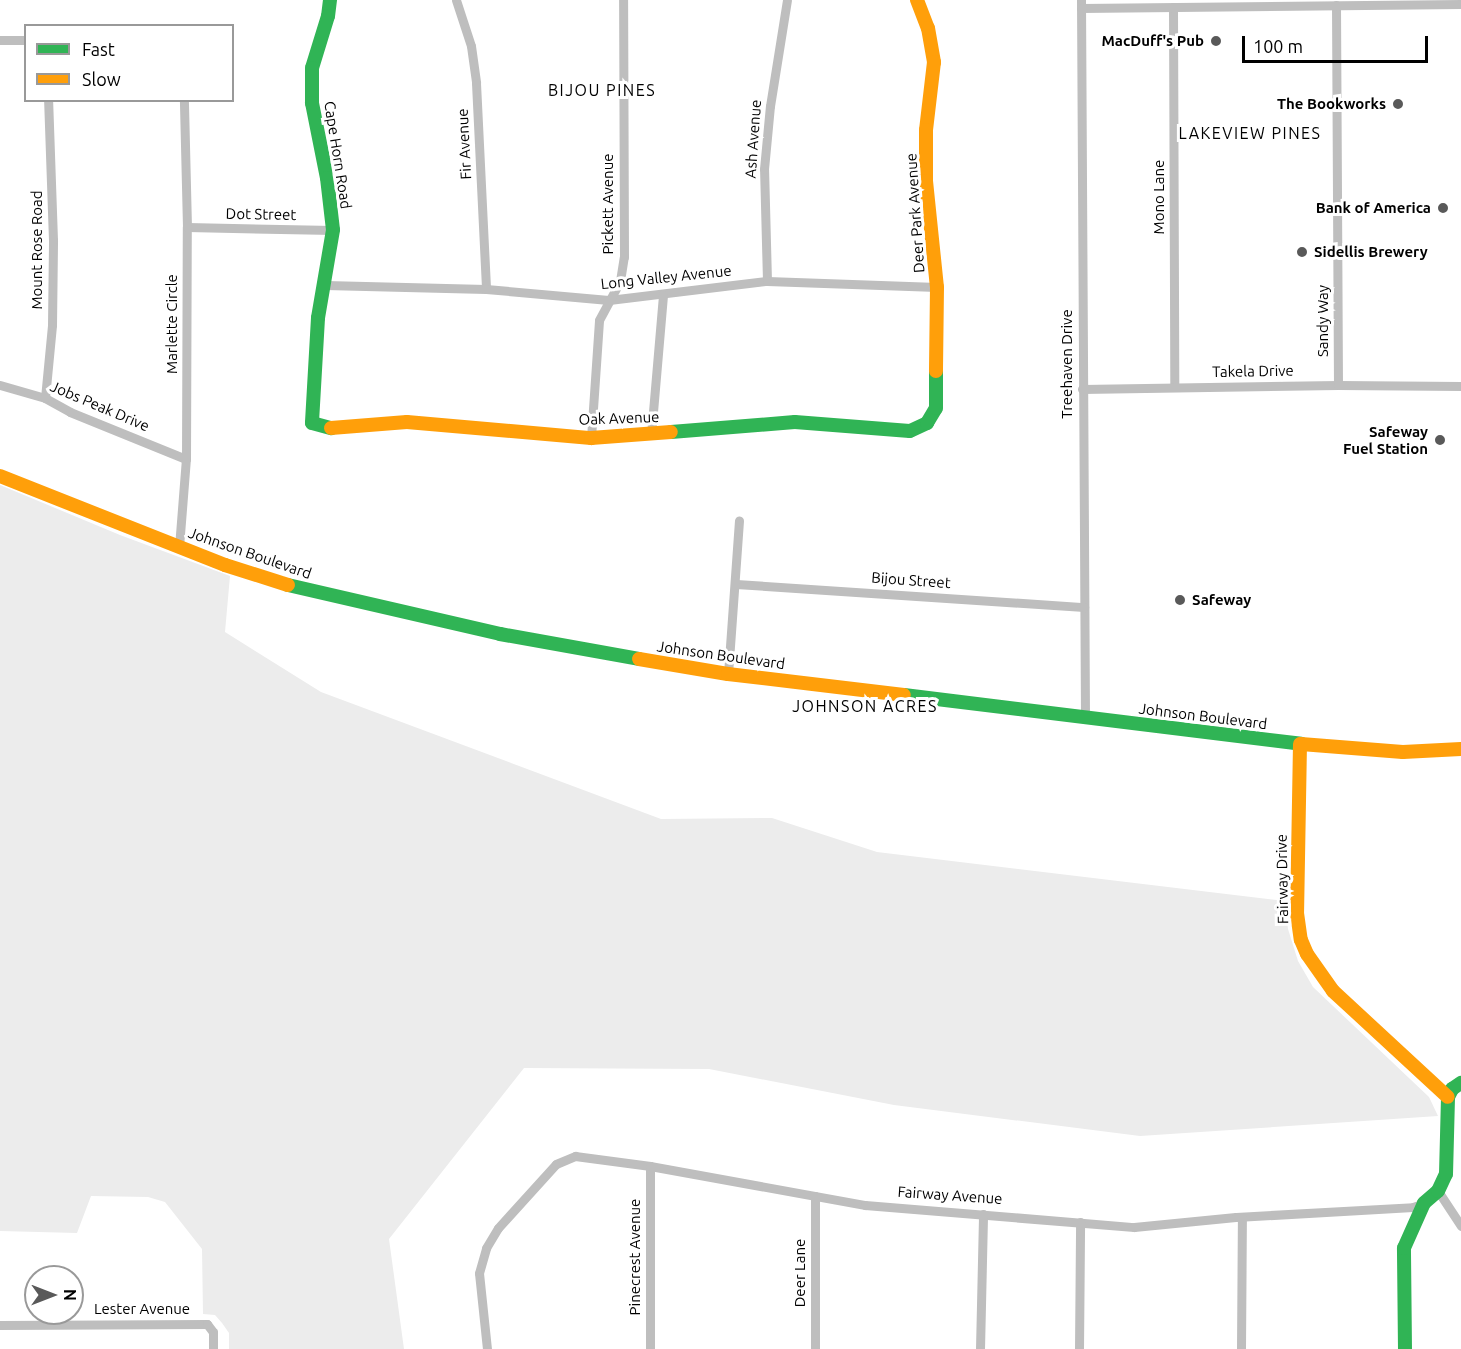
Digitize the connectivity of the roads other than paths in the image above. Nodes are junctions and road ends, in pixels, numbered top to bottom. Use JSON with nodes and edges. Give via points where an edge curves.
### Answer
{"nodes":[{"id":1,"x":330,"y":0,"type":"edge"},
{"id":2,"x":456,"y":0,"type":"edge"},
{"id":3,"x":623,"y":0,"type":"edge"},
{"id":4,"x":787,"y":0,"type":"edge"},
{"id":5,"x":917,"y":0,"type":"edge"},
{"id":6,"x":1081,"y":4,"type":"edge"},
{"id":7,"x":1461,"y":4,"type":"edge"},
{"id":8,"x":1336,"y":5,"type":"junction"},
{"id":9,"x":1173,"y":7,"type":"junction"},
{"id":10,"x":0,"y":40,"type":"edge"},
{"id":11,"x":24,"y":40,"type":"edge"},
{"id":12,"x":48,"y":102,"type":"edge"},
{"id":13,"x":184,"y":102,"type":"edge"},
{"id":14,"x":187,"y":227,"type":"junction"},
{"id":15,"x":333,"y":230,"type":"junction"},
{"id":16,"x":767,"y":281,"type":"junction"},
{"id":17,"x":326,"y":285,"type":"junction"},
{"id":18,"x":937,"y":287,"type":"junction"},
{"id":19,"x":486,"y":289,"type":"junction"},
{"id":20,"x":663,"y":295,"type":"junction"},
{"id":21,"x":609,"y":300,"type":"junction"},
{"id":22,"x":0,"y":385,"type":"edge"},
{"id":23,"x":1338,"y":385,"type":"junction"},
{"id":24,"x":1461,"y":386,"type":"edge"},
{"id":25,"x":1174,"y":387,"type":"junction"},
{"id":26,"x":1082,"y":389,"type":"junction"},
{"id":27,"x":45,"y":398,"type":"junction"},
{"id":28,"x":312,"y":423,"type":"joint"},
{"id":29,"x":927,"y":423,"type":"joint"},
{"id":30,"x":651,"y":435,"type":"junction"},
{"id":31,"x":591,"y":438,"type":"junction"},
{"id":32,"x":186,"y":459,"type":"junction"},
{"id":33,"x":0,"y":476,"type":"edge"},
{"id":34,"x":739,"y":520,"type":"dead end"},
{"id":35,"x":179,"y":547,"type":"junction"},
{"id":36,"x":736,"y":584,"type":"junction"},
{"id":37,"x":1084,"y":607,"type":"junction"},
{"id":38,"x":728,"y":674,"type":"junction"},
{"id":39,"x":1085,"y":719,"type":"junction"},
{"id":40,"x":1300,"y":744,"type":"junction"},
{"id":41,"x":1461,"y":749,"type":"edge"},
{"id":42,"x":1461,"y":1083,"type":"edge"},
{"id":43,"x":1448,"y":1097,"type":"junction"},
{"id":44,"x":650,"y":1166,"type":"junction"},
{"id":45,"x":1438,"y":1191,"type":"junction"},
{"id":46,"x":815,"y":1196,"type":"junction"},
{"id":47,"x":1424,"y":1203,"type":"junction"},
{"id":48,"x":983,"y":1214,"type":"junction"},
{"id":49,"x":1242,"y":1217,"type":"junction"},
{"id":50,"x":1080,"y":1222,"type":"junction"},
{"id":51,"x":1461,"y":1226,"type":"edge"},
{"id":52,"x":0,"y":1325,"type":"edge"},
{"id":53,"x":213,"y":1349,"type":"edge"},
{"id":54,"x":487,"y":1349,"type":"edge"},
{"id":55,"x":650,"y":1349,"type":"edge"},
{"id":56,"x":815,"y":1349,"type":"edge"},
{"id":57,"x":980,"y":1349,"type":"edge"},
{"id":58,"x":1079,"y":1349,"type":"edge"},
{"id":59,"x":1241,"y":1349,"type":"edge"},
{"id":60,"x":1405,"y":1349,"type":"edge"}],
"edges":[{"from":1,"to":15,"type":"street","name":"Cape Horn Road","via":[[312,68],[312,103]]},
{"from":2,"to":19,"type":"street","name":"Fir Avenue","via":[[471,46],[476,83]]},
{"from":3,"to":21,"type":"street","name":"Pickett Avenue","via":[[624,257],[620,281]]},
{"from":4,"to":16,"type":"street","name":"Ash Avenue","via":[[764,169]]},
{"from":5,"to":18,"type":"street","name":"Deer Park Avenue","via":[[928,28],[934,63],[926,130],[926,181]]},
{"from":6,"to":9,"type":"street"},
{"from":6,"to":26,"type":"street","name":"Treehaven Drive"},
{"from":7,"to":8,"type":"street"},
{"from":8,"to":9,"type":"street"},
{"from":8,"to":23,"type":"street","name":"Sandy Way"},
{"from":9,"to":25,"type":"street","name":"Mono Lane"},
{"from":10,"to":11,"type":"street"},
{"from":12,"to":27,"type":"street","name":"Mount Rose Road","via":[[53,240],[52,325]]},
{"from":13,"to":14,"type":"street","name":"Marlette Circle"},
{"from":14,"to":15,"type":"street","name":"Dot Street"},
{"from":14,"to":32,"type":"street","name":"Marlette Circle"},
{"from":15,"to":17,"type":"street","name":"Cape Horn Road"},
{"from":16,"to":18,"type":"street","name":"Long Valley Avenue"},
{"from":16,"to":20,"type":"street","name":"Long Valley Avenue"},
{"from":17,"to":19,"type":"street","name":"Long Valley Avenue"},
{"from":17,"to":28,"type":"street","name":"Cape Horn Road","via":[[318,318]]},
{"from":18,"to":29,"type":"street","name":"Deer Park Avenue","via":[[936,408]]},
{"from":19,"to":21,"type":"street","name":"Long Valley Avenue"},
{"from":20,"to":21,"type":"street","name":"Long Valley Avenue"},
{"from":20,"to":30,"type":"street"},
{"from":21,"to":31,"type":"street","name":"Pickett Avenue","via":[[598,320]]},
{"from":22,"to":27,"type":"street","name":"Jobs Peak Drive"},
{"from":23,"to":24,"type":"street","name":"Takela Drive"},
{"from":23,"to":25,"type":"street","name":"Takela Drive"},
{"from":25,"to":26,"type":"street","name":"Takela Drive"},
{"from":26,"to":37,"type":"street","name":"Treehaven Drive"},
{"from":27,"to":32,"type":"street","name":"Jobs Peak Drive"},
{"from":28,"to":31,"type":"street","name":"Oak Avenue","via":[[336,430],[407,422],[450,424]]},
{"from":29,"to":30,"type":"street","name":"Oak Avenue","via":[[910,431],[795,422]]},
{"from":30,"to":31,"type":"street","name":"Oak Avenue"},
{"from":32,"to":35,"type":"street","name":"Marlette Circle"},
{"from":33,"to":35,"type":"street","name":"Johnson Boulevard"},
{"from":34,"to":36,"type":"street"},
{"from":35,"to":38,"type":"street","name":"Johnson Boulevard","via":[[306,590],[500,634]]},
{"from":36,"to":37,"type":"street","name":"Bijou Street"},
{"from":36,"to":38,"type":"street"},
{"from":37,"to":39,"type":"street","name":"Treehaven Drive"},
{"from":38,"to":39,"type":"street","name":"Johnson Boulevard"},
{"from":39,"to":40,"type":"street","name":"Johnson Boulevard"},
{"from":40,"to":41,"type":"street","name":"Johnson Boulevard","via":[[1373,752]]},
{"from":40,"to":43,"type":"street","name":"Fairway Drive","via":[[1297,913],[1301,940],[1333,991]]},
{"from":42,"to":43,"type":"street"},
{"from":43,"to":45,"type":"street","via":[[1446,1174]]},
{"from":44,"to":46,"type":"street","name":"Fairway Avenue"},
{"from":44,"to":54,"type":"street","name":"Fairway Avenue","via":[[575,1156],[556,1164],[543,1177],[498,1228],[481,1262]]},
{"from":44,"to":55,"type":"street","name":"Pinecrest Avenue"},
{"from":45,"to":47,"type":"street","name":"Fairway Avenue"},
{"from":45,"to":51,"type":"street"},
{"from":46,"to":48,"type":"street","name":"Fairway Avenue","via":[[866,1205]]},
{"from":46,"to":56,"type":"street","name":"Deer Lane"},
{"from":47,"to":49,"type":"street","name":"Fairway Avenue","via":[[1413,1208]]},
{"from":47,"to":60,"type":"street","via":[[1404,1248]]},
{"from":48,"to":50,"type":"street","name":"Fairway Avenue"},
{"from":48,"to":57,"type":"street"},
{"from":49,"to":50,"type":"street","name":"Fairway Avenue","via":[[1156,1226]]},
{"from":49,"to":59,"type":"street"},
{"from":50,"to":58,"type":"street"},
{"from":52,"to":53,"type":"street","name":"Lester Avenue","via":[[200,1324],[212,1326]]}]}
